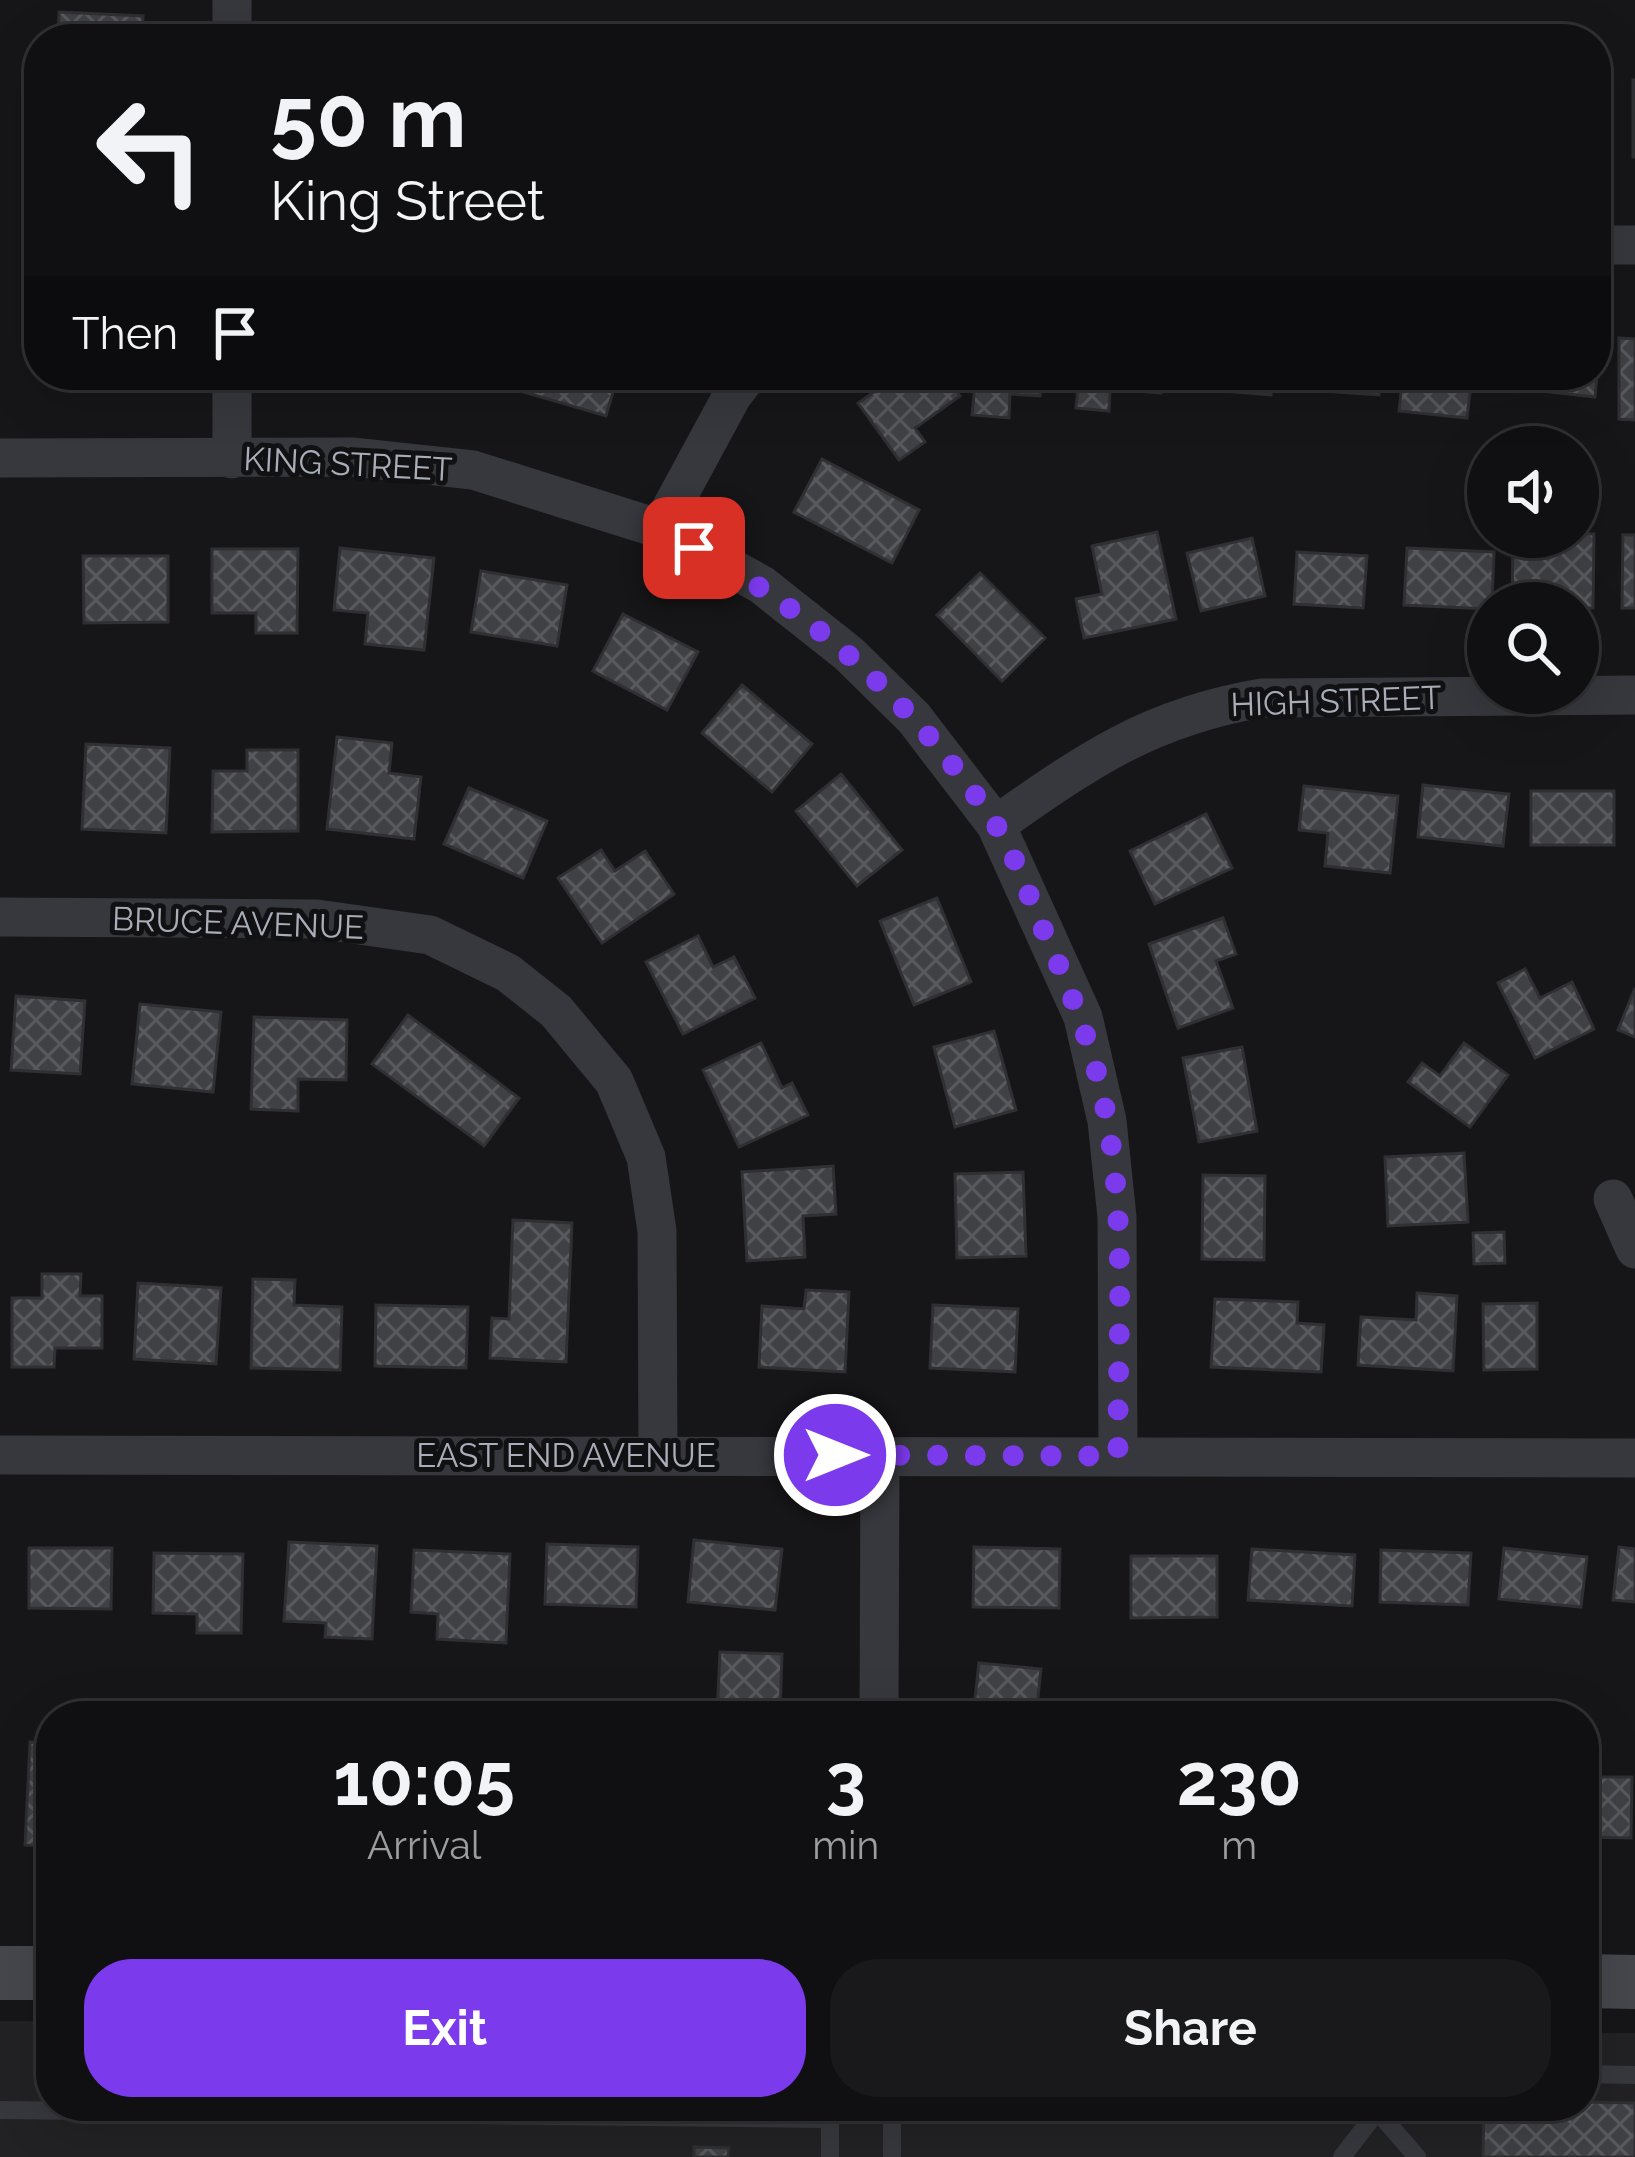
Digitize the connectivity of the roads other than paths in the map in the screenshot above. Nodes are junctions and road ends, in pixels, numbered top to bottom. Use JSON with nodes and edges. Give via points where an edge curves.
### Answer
{"nodes":[{"id":1,"x":232,"y":390,"type":"edge"},
{"id":2,"x":735,"y":390,"type":"edge"},
{"id":3,"x":0,"y":458,"type":"edge"},
{"id":4,"x":232,"y":459,"type":"junction"},
{"id":5,"x":660,"y":530,"type":"junction"},
{"id":6,"x":1635,"y":695,"type":"edge"},
{"id":7,"x":996,"y":825,"type":"junction"},
{"id":8,"x":0,"y":917,"type":"edge"},
{"id":9,"x":1613,"y":1199,"type":"dead end"},
{"id":10,"x":1635,"y":1249,"type":"edge"},
{"id":11,"x":0,"y":1454,"type":"edge"},
{"id":12,"x":880,"y":1455,"type":"junction"},
{"id":13,"x":658,"y":1456,"type":"junction"},
{"id":14,"x":1118,"y":1456,"type":"junction"},
{"id":15,"x":1635,"y":1458,"type":"edge"},
{"id":16,"x":879,"y":1701,"type":"edge"},
{"id":17,"x":0,"y":1972,"type":"edge"},
{"id":18,"x":36,"y":1973,"type":"edge"},
{"id":19,"x":1599,"y":1982,"type":"edge"},
{"id":20,"x":1635,"y":1982,"type":"edge"},
{"id":21,"x":1599,"y":2074,"type":"edge"},
{"id":22,"x":1635,"y":2074,"type":"edge"},
{"id":23,"x":0,"y":2110,"type":"edge"},
{"id":24,"x":36,"y":2110,"type":"edge"},
{"id":25,"x":832,"y":2121,"type":"edge"},
{"id":26,"x":892,"y":2121,"type":"edge"},
{"id":27,"x":1371,"y":2121,"type":"edge"},
{"id":28,"x":1389,"y":2121,"type":"edge"},
{"id":29,"x":830,"y":2157,"type":"edge"},
{"id":30,"x":892,"y":2157,"type":"edge"},
{"id":31,"x":1342,"y":2157,"type":"edge"},
{"id":32,"x":1417,"y":2157,"type":"edge"}],
"edges":[{"from":1,"to":4,"type":"street"},
{"from":2,"to":5,"type":"street"},
{"from":3,"to":4,"type":"street","name":"KING STREET"},
{"from":4,"to":5,"type":"street","name":"KING STREET","via":[[352,457],[473,470]]},
{"from":5,"to":7,"type":"street","name":"KING STREET","via":[[762,585],[849,654],[914,718]]},
{"from":6,"to":7,"type":"street","name":"HIGH STREET","via":[[1262,698],[1210,707],[1134,735]]},
{"from":7,"to":14,"type":"street","name":"KING STREET","via":[[1083,1017],[1108,1121],[1117,1216]]},
{"from":8,"to":13,"type":"street","name":"BRUCE AVENUE","via":[[317,919],[430,935],[508,973],[556,1011],[614,1081],[646,1157],[657,1231]]},
{"from":9,"to":10,"type":"street"},
{"from":11,"to":13,"type":"street","name":"EAST END AVENUE"},
{"from":12,"to":13,"type":"street","name":"EAST END AVENUE"},
{"from":12,"to":14,"type":"street","name":"EAST END AVENUE"},
{"from":12,"to":16,"type":"street"},
{"from":14,"to":15,"type":"street","name":"EAST END AVENUE"},
{"from":17,"to":18,"type":"main road"},
{"from":19,"to":20,"type":"main road"},
{"from":21,"to":22,"type":"lane"},
{"from":23,"to":24,"type":"lane"},
{"from":25,"to":29,"type":"lane"},
{"from":26,"to":30,"type":"lane"},
{"from":27,"to":31,"type":"lane"},
{"from":28,"to":32,"type":"lane"}]}
